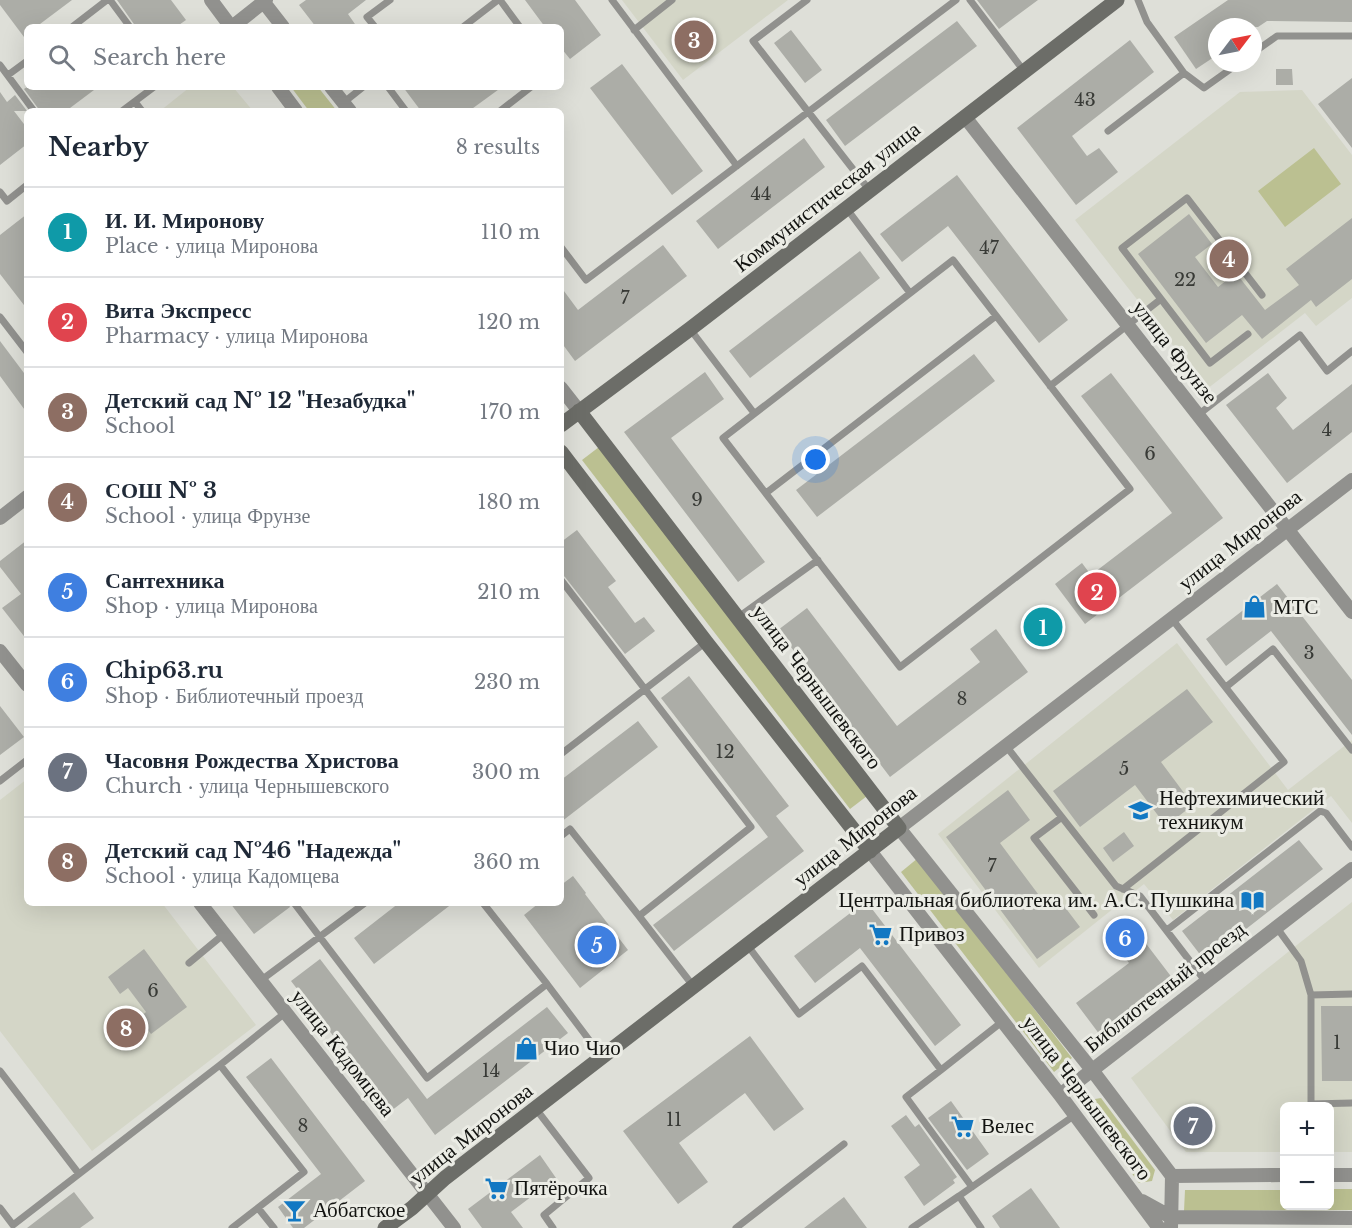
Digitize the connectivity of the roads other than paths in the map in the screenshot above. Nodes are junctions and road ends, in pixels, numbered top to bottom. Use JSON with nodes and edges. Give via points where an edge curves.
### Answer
{"nodes":[{"id":1,"x":109,"y":0,"type":"edge"},
{"id":2,"x":211,"y":0,"type":"edge"},
{"id":3,"x":390,"y":0,"type":"edge"},
{"id":4,"x":499,"y":0,"type":"edge"},
{"id":5,"x":612,"y":0,"type":"edge"},
{"id":6,"x":672,"y":0,"type":"edge"},
{"id":7,"x":807,"y":0,"type":"edge"},
{"id":8,"x":956,"y":0,"type":"edge"},
{"id":9,"x":970,"y":0,"type":"edge"},
{"id":10,"x":1117,"y":0,"type":"edge"},
{"id":11,"x":1138,"y":0,"type":"edge"},
{"id":12,"x":264,"y":1,"type":"edge"},
{"id":13,"x":76,"y":24,"type":"edge"},
{"id":14,"x":128,"y":24,"type":"edge"},
{"id":15,"x":229,"y":24,"type":"edge"},
{"id":16,"x":235,"y":24,"type":"edge"},
{"id":17,"x":281,"y":24,"type":"edge"},
{"id":18,"x":373,"y":24,"type":"edge"},
{"id":19,"x":467,"y":24,"type":"edge"},
{"id":20,"x":518,"y":24,"type":"edge"},
{"id":21,"x":634,"y":30,"type":"junction"},
{"id":22,"x":1352,"y":36,"type":"edge"},
{"id":23,"x":1262,"y":47,"type":"edge"},
{"id":24,"x":24,"y":63,"type":"edge"},
{"id":25,"x":0,"y":65,"type":"edge"},
{"id":26,"x":1024,"y":71,"type":"junction"},
{"id":27,"x":1226,"y":72,"type":"edge"},
{"id":28,"x":1184,"y":73,"type":"junction"},
{"id":29,"x":8,"y":75,"type":"junction"},
{"id":30,"x":150,"y":90,"type":"edge"},
{"id":31,"x":280,"y":90,"type":"edge"},
{"id":32,"x":333,"y":90,"type":"edge"},
{"id":33,"x":360,"y":90,"type":"edge"},
{"id":34,"x":390,"y":90,"type":"edge"},
{"id":35,"x":527,"y":90,"type":"edge"},
{"id":36,"x":135,"y":102,"type":"junction"},
{"id":37,"x":346,"y":107,"type":"edge"},
{"id":38,"x":32,"y":108,"type":"edge"},
{"id":39,"x":126,"y":108,"type":"edge"},
{"id":40,"x":140,"y":108,"type":"edge"},
{"id":41,"x":294,"y":108,"type":"edge"},
{"id":42,"x":404,"y":108,"type":"edge"},
{"id":43,"x":504,"y":108,"type":"edge"},
{"id":44,"x":808,"y":112,"type":"junction"},
{"id":45,"x":965,"y":117,"type":"junction"},
{"id":46,"x":1108,"y":131,"type":"dead end"},
{"id":47,"x":737,"y":166,"type":"junction"},
{"id":48,"x":24,"y":187,"type":"edge"},
{"id":49,"x":870,"y":191,"type":"junction"},
{"id":50,"x":0,"y":192,"type":"edge"},
{"id":51,"x":847,"y":209,"type":"junction"},
{"id":52,"x":564,"y":251,"type":"edge"},
{"id":53,"x":910,"y":293,"type":"junction"},
{"id":54,"x":1262,"y":295,"type":"dead end"},
{"id":55,"x":1161,"y":299,"type":"junction"},
{"id":56,"x":996,"y":316,"type":"junction"},
{"id":57,"x":0,"y":317,"type":"edge"},
{"id":58,"x":1128,"y":325,"type":"junction"},
{"id":59,"x":690,"y":329,"type":"junction"},
{"id":60,"x":1248,"y":334,"type":"dead end"},
{"id":61,"x":24,"y":348,"type":"edge"},
{"id":62,"x":1352,"y":351,"type":"edge"},
{"id":63,"x":1050,"y":386,"type":"junction"},
{"id":64,"x":564,"y":392,"type":"edge"},
{"id":65,"x":579,"y":411,"type":"junction"},
{"id":66,"x":754,"y":413,"type":"junction"},
{"id":67,"x":1198,"y":415,"type":"junction"},
{"id":68,"x":564,"y":423,"type":"edge"},
{"id":69,"x":564,"y":456,"type":"edge"},
{"id":70,"x":1352,"y":480,"type":"edge"},
{"id":71,"x":766,"y":493,"type":"junction"},
{"id":72,"x":24,"y":499,"type":"edge"},
{"id":73,"x":0,"y":518,"type":"edge"},
{"id":74,"x":1287,"y":529,"type":"junction"},
{"id":75,"x":818,"y":560,"type":"junction"},
{"id":76,"x":564,"y":584,"type":"edge"},
{"id":77,"x":1352,"y":612,"type":"edge"},
{"id":78,"x":737,"y":618,"type":"junction"},
{"id":79,"x":1172,"y":618,"type":"junction"},
{"id":80,"x":706,"y":642,"type":"junction"},
{"id":81,"x":0,"y":651,"type":"edge"},
{"id":82,"x":24,"y":681,"type":"edge"},
{"id":83,"x":1226,"y":687,"type":"junction"},
{"id":84,"x":645,"y":689,"type":"junction"},
{"id":85,"x":1006,"y":746,"type":"junction"},
{"id":86,"x":1352,"y":750,"type":"edge"},
{"id":87,"x":564,"y":752,"type":"edge"},
{"id":88,"x":24,"y":762,"type":"edge"},
{"id":89,"x":1,"y":779,"type":"edge"},
{"id":90,"x":1062,"y":817,"type":"junction"},
{"id":91,"x":899,"y":828,"type":"junction"},
{"id":92,"x":564,"y":834,"type":"edge"},
{"id":93,"x":1352,"y":847,"type":"edge"},
{"id":94,"x":870,"y":851,"type":"junction"},
{"id":95,"x":1352,"y":868,"type":"edge"},
{"id":96,"x":1123,"y":889,"type":"junction"},
{"id":97,"x":202,"y":906,"type":"edge"},
{"id":98,"x":296,"y":906,"type":"edge"},
{"id":99,"x":361,"y":906,"type":"edge"},
{"id":100,"x":485,"y":906,"type":"edge"},
{"id":101,"x":1094,"y":915,"type":"dead end"},
{"id":102,"x":639,"y":916,"type":"junction"},
{"id":103,"x":1277,"y":928,"type":"junction"},
{"id":104,"x":1167,"y":930,"type":"junction"},
{"id":105,"x":224,"y":934,"type":"junction"},
{"id":106,"x":320,"y":937,"type":"junction"},
{"id":107,"x":748,"y":946,"type":"junction"},
{"id":108,"x":189,"y":963,"type":"dead end"},
{"id":109,"x":260,"y":981,"type":"junction"},
{"id":110,"x":1206,"y":982,"type":"junction"},
{"id":111,"x":547,"y":984,"type":"junction"},
{"id":112,"x":694,"y":987,"type":"junction"},
{"id":113,"x":1352,"y":994,"type":"edge"},
{"id":114,"x":1311,"y":995,"type":"junction"},
{"id":115,"x":285,"y":1013,"type":"junction"},
{"id":116,"x":1003,"y":1022,"type":"junction"},
{"id":117,"x":603,"y":1058,"type":"junction"},
{"id":118,"x":220,"y":1065,"type":"junction"},
{"id":119,"x":941,"y":1070,"type":"junction"},
{"id":120,"x":1092,"y":1070,"type":"junction"},
{"id":121,"x":0,"y":1071,"type":"edge"},
{"id":122,"x":1060,"y":1095,"type":"junction"},
{"id":123,"x":1352,"y":1103,"type":"edge"},
{"id":124,"x":536,"y":1109,"type":"junction"},
{"id":125,"x":1075,"y":1115,"type":"junction"},
{"id":126,"x":844,"y":1144,"type":"dead end"},
{"id":127,"x":79,"y":1174,"type":"junction"},
{"id":128,"x":1280,"y":1175,"type":"edge"},
{"id":129,"x":1334,"y":1175,"type":"edge"},
{"id":130,"x":1352,"y":1175,"type":"edge"},
{"id":131,"x":1172,"y":1176,"type":"junction"},
{"id":132,"x":972,"y":1187,"type":"junction"},
{"id":133,"x":427,"y":1193,"type":"junction"},
{"id":134,"x":959,"y":1196,"type":"junction"},
{"id":135,"x":1137,"y":1199,"type":"junction"},
{"id":136,"x":0,"y":1208,"type":"edge"},
{"id":137,"x":258,"y":1208,"type":"junction"},
{"id":138,"x":1352,"y":1218,"type":"edge"},
{"id":139,"x":1171,"y":1222,"type":"edge"},
{"id":140,"x":11,"y":1227,"type":"edge"},
{"id":141,"x":232,"y":1228,"type":"edge"},
{"id":142,"x":274,"y":1228,"type":"edge"},
{"id":143,"x":385,"y":1228,"type":"edge"},
{"id":144,"x":454,"y":1228,"type":"edge"},
{"id":145,"x":554,"y":1228,"type":"edge"},
{"id":146,"x":736,"y":1228,"type":"edge"},
{"id":147,"x":912,"y":1228,"type":"edge"},
{"id":148,"x":981,"y":1228,"type":"edge"},
{"id":149,"x":1159,"y":1228,"type":"edge"}],
"edges":[{"from":1,"to":13,"type":"lane"},
{"from":1,"to":14,"type":"lane"},
{"from":2,"to":15,"type":"street"},
{"from":3,"to":18,"type":"lane","via":[[367,17]]},
{"from":4,"to":19,"type":"lane"},
{"from":4,"to":20,"type":"lane"},
{"from":5,"to":21,"type":"lane"},
{"from":6,"to":21,"type":"lane"},
{"from":7,"to":44,"type":"lane","via":[[753,41]]},
{"from":8,"to":44,"type":"lane"},
{"from":9,"to":26,"type":"lane"},
{"from":10,"to":26,"type":"main road","name":"Коммунистическая улица"},
{"from":11,"to":28,"type":"lane","via":[[1147,22]]},
{"from":12,"to":16,"type":"street"},
{"from":12,"to":17,"type":"street"},
{"from":21,"to":47,"type":"lane"},
{"from":22,"to":23,"type":"lane","via":[[1277,36]]},
{"from":24,"to":29,"type":"lane"},
{"from":25,"to":29,"type":"lane"},
{"from":26,"to":45,"type":"main road","name":"Коммунистическая улица"},
{"from":27,"to":28,"type":"lane","via":[[1204,88]]},
{"from":28,"to":46,"type":"lane"},
{"from":29,"to":38,"type":"lane"},
{"from":30,"to":36,"type":"lane"},
{"from":31,"to":41,"type":"street"},
{"from":32,"to":37,"type":"street"},
{"from":33,"to":37,"type":"lane"},
{"from":34,"to":42,"type":"lane"},
{"from":35,"to":43,"type":"lane"},
{"from":36,"to":39,"type":"lane"},
{"from":36,"to":40,"type":"lane"},
{"from":44,"to":47,"type":"lane"},
{"from":44,"to":49,"type":"lane"},
{"from":45,"to":49,"type":"main road","name":"Коммунистическая улица"},
{"from":45,"to":58,"type":"street","name":"улица Фрунзе"},
{"from":47,"to":52,"type":"lane","via":[[586,280]]},
{"from":48,"to":50,"type":"lane","via":[[7,201]]},
{"from":49,"to":51,"type":"main road","name":"Коммунистическая улица"},
{"from":51,"to":53,"type":"lane"},
{"from":51,"to":59,"type":"main road","name":"Коммунистическая улица"},
{"from":53,"to":56,"type":"lane","via":[[953,260]]},
{"from":53,"to":66,"type":"lane"},
{"from":54,"to":55,"type":"lane","via":[[1187,198],[1122,248]]},
{"from":55,"to":58,"type":"lane"},
{"from":55,"to":60,"type":"lane","via":[[1210,363]]},
{"from":56,"to":63,"type":"lane"},
{"from":56,"to":71,"type":"lane"},
{"from":57,"to":61,"type":"lane"},
{"from":58,"to":63,"type":"lane"},
{"from":58,"to":67,"type":"street","name":"улица Фрунзе"},
{"from":59,"to":65,"type":"main road","name":"Коммунистическая улица"},
{"from":59,"to":66,"type":"lane"},
{"from":62,"to":67,"type":"lane","via":[[1327,371],[1299,335]]},
{"from":63,"to":75,"type":"lane","via":[[1130,489],[900,667]]},
{"from":64,"to":65,"type":"street","name":"улица Чернышевского"},
{"from":65,"to":68,"type":"main road","name":"Коммунистическая улица"},
{"from":65,"to":78,"type":"main road","name":"улица Чернышевского"},
{"from":66,"to":71,"type":"lane","via":[[723,438]]},
{"from":67,"to":74,"type":"street","name":"улица Фрунзе"},
{"from":69,"to":80,"type":"main road","name":"улица Чернышевского"},
{"from":70,"to":74,"type":"street","name":"улица Миронова"},
{"from":71,"to":75,"type":"lane"},
{"from":72,"to":73,"type":"street"},
{"from":74,"to":77,"type":"street","name":"улица Фрунзе"},
{"from":74,"to":79,"type":"street","name":"улица Миронова"},
{"from":75,"to":78,"type":"lane"},
{"from":76,"to":84,"type":"lane"},
{"from":78,"to":91,"type":"main road","name":"улица Чернышевского"},
{"from":79,"to":83,"type":"lane"},
{"from":79,"to":85,"type":"street","name":"улица Миронова"},
{"from":80,"to":84,"type":"lane"},
{"from":80,"to":94,"type":"main road","name":"улица Чернышевского"},
{"from":81,"to":82,"type":"street"},
{"from":83,"to":86,"type":"lane","via":[[1273,649]]},
{"from":83,"to":96,"type":"lane","via":[[1284,762]]},
{"from":84,"to":87,"type":"lane"},
{"from":84,"to":102,"type":"lane","via":[[751,827]]},
{"from":85,"to":90,"type":"lane"},
{"from":85,"to":91,"type":"street","name":"улица Миронова"},
{"from":88,"to":89,"type":"lane"},
{"from":90,"to":96,"type":"lane","via":[[1116,886]]},
{"from":90,"to":101,"type":"lane","via":[[1034,838]]},
{"from":91,"to":94,"type":"main road","name":"улица Миронова"},
{"from":91,"to":120,"type":"street","name":"улица Чернышевского"},
{"from":92,"to":102,"type":"lane","via":[[570,829]]},
{"from":93,"to":104,"type":"lane","via":[[1326,813],[1320,811]]},
{"from":94,"to":107,"type":"main road","name":"улица Миронова"},
{"from":94,"to":116,"type":"street","name":"улица Чернышевского"},
{"from":95,"to":103,"type":"street","name":"Библиотечный проезд"},
{"from":96,"to":104,"type":"lane","via":[[1140,896]]},
{"from":97,"to":105,"type":"street","name":"улица Кадомцева"},
{"from":98,"to":106,"type":"lane"},
{"from":99,"to":106,"type":"lane"},
{"from":100,"to":111,"type":"lane"},
{"from":102,"to":112,"type":"lane"},
{"from":103,"to":110,"type":"street","name":"Библиотечный проезд"},
{"from":103,"to":114,"type":"lane","via":[[1301,961]]},
{"from":104,"to":110,"type":"lane"},
{"from":105,"to":108,"type":"lane"},
{"from":105,"to":109,"type":"street","name":"улица Кадомцева"},
{"from":106,"to":109,"type":"lane"},
{"from":106,"to":111,"type":"lane","via":[[427,1078]]},
{"from":107,"to":112,"type":"main road","name":"улица Миронова"},
{"from":107,"to":119,"type":"lane","via":[[799,1014],[862,966]]},
{"from":109,"to":115,"type":"street","name":"улица Кадомцева"},
{"from":110,"to":120,"type":"street","name":"Библиотечный проезд"},
{"from":111,"to":117,"type":"lane"},
{"from":112,"to":117,"type":"main road","name":"улица Миронова"},
{"from":113,"to":114,"type":"lane"},
{"from":114,"to":123,"type":"lane","via":[[1311,1104]]},
{"from":115,"to":118,"type":"lane"},
{"from":115,"to":133,"type":"street","name":"улица Кадомцева"},
{"from":116,"to":119,"type":"lane"},
{"from":116,"to":122,"type":"street","name":"улица Чернышевского"},
{"from":117,"to":124,"type":"main road","name":"улица Миронова"},
{"from":118,"to":127,"type":"lane"},
{"from":118,"to":137,"type":"lane","via":[[304,1173]]},
{"from":119,"to":132,"type":"lane","via":[[906,1097]]},
{"from":120,"to":122,"type":"street","name":"Библиотечный проезд"},
{"from":120,"to":131,"type":"street","name":"улица Чернышевского"},
{"from":121,"to":127,"type":"lane"},
{"from":122,"to":125,"type":"street","name":"улица Чернышевского"},
{"from":124,"to":133,"type":"main road","name":"улица Миронова"},
{"from":124,"to":145,"type":"lane","via":[[590,1178],[544,1215]]},
{"from":125,"to":132,"type":"lane"},
{"from":125,"to":135,"type":"street","name":"улица Чернышевского"},
{"from":126,"to":146,"type":"lane"},
{"from":127,"to":140,"type":"lane"},
{"from":128,"to":131,"type":"street"},
{"from":129,"to":130,"type":"street"},
{"from":131,"to":139,"type":"street","name":"улица Чернышевского"},
{"from":132,"to":134,"type":"lane"},
{"from":133,"to":143,"type":"main road","name":"улица Миронова"},
{"from":133,"to":144,"type":"street","name":"улица Кадомцева"},
{"from":134,"to":147,"type":"lane"},
{"from":134,"to":148,"type":"lane"},
{"from":135,"to":139,"type":"street","name":"улица Чернышевского"},
{"from":135,"to":149,"type":"street"},
{"from":136,"to":140,"type":"lane"},
{"from":137,"to":141,"type":"lane"},
{"from":137,"to":142,"type":"lane"},
{"from":138,"to":139,"type":"street"}]}
